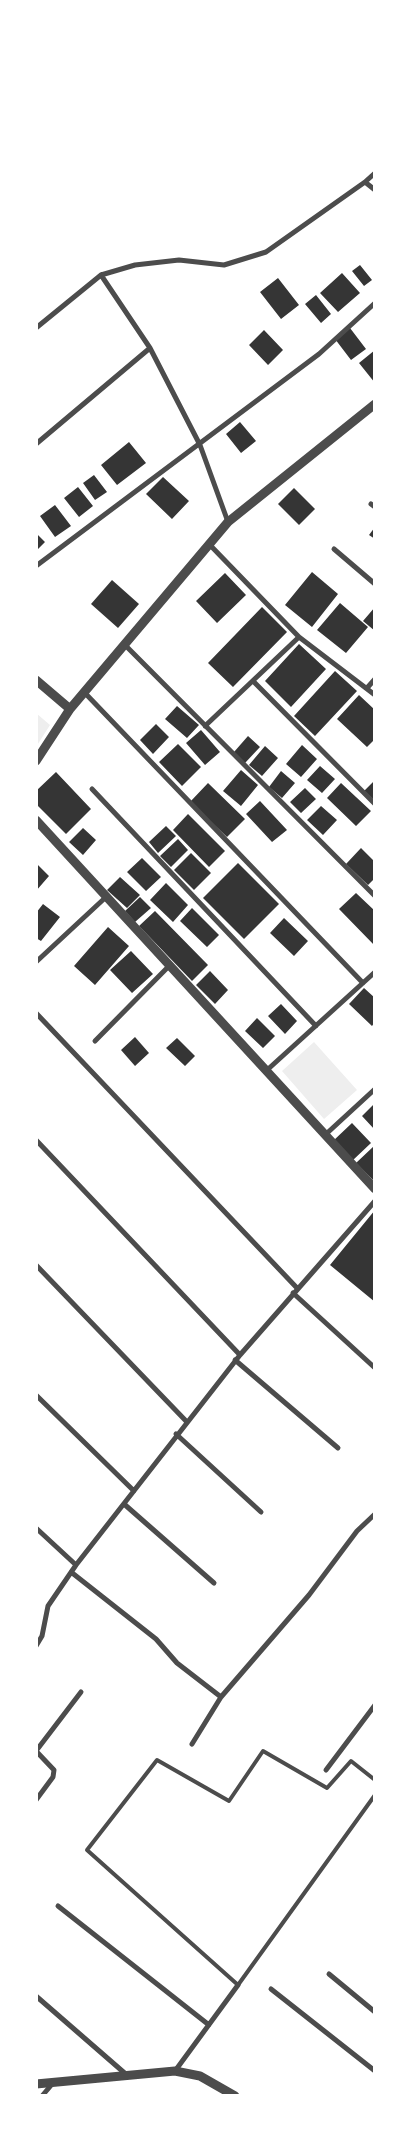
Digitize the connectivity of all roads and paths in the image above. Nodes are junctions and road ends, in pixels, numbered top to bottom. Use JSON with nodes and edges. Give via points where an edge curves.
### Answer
{"nodes":[{"id":1,"x":375,"y":173,"type":"edge"},
{"id":2,"x":365,"y":182,"type":"junction"},
{"id":3,"x":375,"y":190,"type":"edge"},
{"id":4,"x":101,"y":274,"type":"junction"},
{"id":5,"x":375,"y":303,"type":"edge"},
{"id":6,"x":36,"y":328,"type":"edge"},
{"id":7,"x":150,"y":348,"type":"junction"},
{"id":8,"x":375,"y":404,"type":"edge"},
{"id":9,"x":36,"y":444,"type":"edge"},
{"id":10,"x":200,"y":445,"type":"junction"},
{"id":11,"x":228,"y":522,"type":"junction"},
{"id":12,"x":210,"y":544,"type":"junction"},
{"id":13,"x":334,"y":549,"type":"dead end"},
{"id":14,"x":36,"y":566,"type":"edge"},
{"id":15,"x":375,"y":584,"type":"edge"},
{"id":16,"x":300,"y":637,"type":"junction"},
{"id":17,"x":124,"y":644,"type":"junction"},
{"id":18,"x":375,"y":679,"type":"edge"},
{"id":19,"x":36,"y":680,"type":"edge"},
{"id":20,"x":253,"y":681,"type":"junction"},
{"id":21,"x":367,"y":688,"type":"junction"},
{"id":22,"x":84,"y":692,"type":"junction"},
{"id":23,"x":375,"y":695,"type":"edge"},
{"id":24,"x":70,"y":709,"type":"junction"},
{"id":25,"x":206,"y":726,"type":"junction"},
{"id":26,"x":36,"y":761,"type":"edge"},
{"id":27,"x":92,"y":789,"type":"dead end"},
{"id":28,"x":375,"y":804,"type":"edge"},
{"id":29,"x":36,"y":820,"type":"edge"},
{"id":30,"x":375,"y":896,"type":"edge"},
{"id":31,"x":106,"y":897,"type":"junction"},
{"id":32,"x":36,"y":962,"type":"edge"},
{"id":33,"x":169,"y":966,"type":"junction"},
{"id":34,"x":375,"y":972,"type":"edge"},
{"id":35,"x":363,"y":983,"type":"junction"},
{"id":36,"x":36,"y":1013,"type":"edge"},
{"id":37,"x":316,"y":1026,"type":"junction"},
{"id":38,"x":95,"y":1041,"type":"dead end"},
{"id":39,"x":266,"y":1071,"type":"junction"},
{"id":40,"x":375,"y":1089,"type":"edge"},
{"id":41,"x":325,"y":1134,"type":"junction"},
{"id":42,"x":36,"y":1140,"type":"edge"},
{"id":43,"x":375,"y":1189,"type":"edge"},
{"id":44,"x":375,"y":1200,"type":"edge"},
{"id":45,"x":36,"y":1265,"type":"edge"},
{"id":46,"x":298,"y":1288,"type":"junction"},
{"id":47,"x":293,"y":1293,"type":"junction"},
{"id":48,"x":240,"y":1355,"type":"junction"},
{"id":49,"x":235,"y":1360,"type":"junction"},
{"id":50,"x":375,"y":1368,"type":"edge"},
{"id":51,"x":36,"y":1395,"type":"edge"},
{"id":52,"x":186,"y":1421,"type":"junction"},
{"id":53,"x":176,"y":1434,"type":"junction"},
{"id":54,"x":338,"y":1448,"type":"dead end"},
{"id":55,"x":134,"y":1491,"type":"junction"},
{"id":56,"x":124,"y":1504,"type":"junction"},
{"id":57,"x":262,"y":1512,"type":"dead end"},
{"id":58,"x":375,"y":1514,"type":"edge"},
{"id":59,"x":36,"y":1528,"type":"edge"},
{"id":60,"x":76,"y":1565,"type":"junction"},
{"id":61,"x":71,"y":1572,"type":"junction"},
{"id":62,"x":214,"y":1583,"type":"dead end"},
{"id":63,"x":36,"y":1646,"type":"edge"},
{"id":64,"x":81,"y":1692,"type":"dead end"},
{"id":65,"x":221,"y":1697,"type":"junction"},
{"id":66,"x":375,"y":1705,"type":"edge"},
{"id":67,"x":192,"y":1744,"type":"dead end"},
{"id":68,"x":36,"y":1751,"type":"edge"},
{"id":69,"x":326,"y":1770,"type":"dead end"},
{"id":70,"x":375,"y":1780,"type":"edge"},
{"id":71,"x":375,"y":1795,"type":"edge"},
{"id":72,"x":36,"y":1800,"type":"edge"},
{"id":73,"x":58,"y":1906,"type":"dead end"},
{"id":74,"x":329,"y":1974,"type":"dead end"},
{"id":75,"x":238,"y":1985,"type":"junction"},
{"id":76,"x":271,"y":1989,"type":"dead end"},
{"id":77,"x":36,"y":1996,"type":"edge"},
{"id":78,"x":375,"y":2012,"type":"edge"},
{"id":79,"x":209,"y":2025,"type":"junction"},
{"id":80,"x":175,"y":2071,"type":"junction"},
{"id":81,"x":375,"y":2071,"type":"edge"},
{"id":82,"x":128,"y":2076,"type":"junction"},
{"id":83,"x":54,"y":2083,"type":"junction"},
{"id":84,"x":36,"y":2084,"type":"edge"},
{"id":85,"x":42,"y":2096,"type":"edge"},
{"id":86,"x":235,"y":2096,"type":"edge"}],
"edges":[{"from":1,"to":2,"type":"street"},
{"from":2,"to":3,"type":"street"},
{"from":2,"to":4,"type":"street","via":[[266,252],[224,265],[179,260],[135,265]]},
{"from":4,"to":6,"type":"street"},
{"from":4,"to":7,"type":"street"},
{"from":5,"to":10,"type":"street","via":[[319,354]]},
{"from":7,"to":9,"type":"street"},
{"from":7,"to":10,"type":"street"},
{"from":8,"to":11,"type":"street"},
{"from":10,"to":11,"type":"street"},
{"from":10,"to":14,"type":"street"},
{"from":11,"to":12,"type":"street"},
{"from":12,"to":16,"type":"street"},
{"from":12,"to":17,"type":"street"},
{"from":13,"to":15,"type":"street"},
{"from":16,"to":20,"type":"street"},
{"from":16,"to":21,"type":"street"},
{"from":17,"to":22,"type":"street"},
{"from":17,"to":25,"type":"street"},
{"from":18,"to":21,"type":"street"},
{"from":19,"to":24,"type":"street"},
{"from":20,"to":25,"type":"street"},
{"from":20,"to":28,"type":"street"},
{"from":21,"to":23,"type":"street"},
{"from":22,"to":24,"type":"street"},
{"from":22,"to":35,"type":"street"},
{"from":24,"to":26,"type":"street"},
{"from":25,"to":30,"type":"street"},
{"from":27,"to":37,"type":"street"},
{"from":29,"to":31,"type":"street"},
{"from":31,"to":32,"type":"street"},
{"from":31,"to":33,"type":"street"},
{"from":33,"to":38,"type":"street"},
{"from":33,"to":39,"type":"street"},
{"from":34,"to":35,"type":"street"},
{"from":35,"to":37,"type":"street"},
{"from":36,"to":46,"type":"street"},
{"from":37,"to":39,"type":"street"},
{"from":39,"to":41,"type":"street"},
{"from":40,"to":41,"type":"street"},
{"from":41,"to":43,"type":"street"},
{"from":42,"to":48,"type":"street"},
{"from":44,"to":46,"type":"street"},
{"from":45,"to":52,"type":"street"},
{"from":46,"to":47,"type":"street"},
{"from":47,"to":48,"type":"street"},
{"from":47,"to":50,"type":"street"},
{"from":48,"to":49,"type":"street"},
{"from":49,"to":52,"type":"street"},
{"from":49,"to":54,"type":"street"},
{"from":51,"to":55,"type":"street"},
{"from":52,"to":53,"type":"street"},
{"from":53,"to":55,"type":"street"},
{"from":53,"to":57,"type":"street"},
{"from":55,"to":56,"type":"street"},
{"from":56,"to":60,"type":"street"},
{"from":56,"to":62,"type":"street"},
{"from":58,"to":65,"type":"street"},
{"from":59,"to":60,"type":"street"},
{"from":60,"to":61,"type":"street"},
{"from":61,"to":63,"type":"street","via":[[48,1606],[42,1636]]},
{"from":61,"to":65,"type":"street","via":[[156,1639],[177,1663]]},
{"from":64,"to":68,"type":"street"},
{"from":65,"to":67,"type":"street"},
{"from":66,"to":69,"type":"street"},
{"from":68,"to":72,"type":"street","via":[[54,1770],[53,1777]]},
{"from":70,"to":75,"type":"lane","via":[[351,1761],[327,1788],[263,1751],[229,1801],[157,1760],[86,1850]]},
{"from":71,"to":75,"type":"lane"},
{"from":73,"to":79,"type":"street"},
{"from":74,"to":78,"type":"street"},
{"from":75,"to":79,"type":"street"},
{"from":76,"to":81,"type":"street"},
{"from":77,"to":82,"type":"street"},
{"from":79,"to":80,"type":"street"},
{"from":80,"to":82,"type":"street"},
{"from":80,"to":86,"type":"street","via":[[200,2076]]},
{"from":82,"to":83,"type":"street"},
{"from":83,"to":84,"type":"street"},
{"from":83,"to":85,"type":"street"}]}
